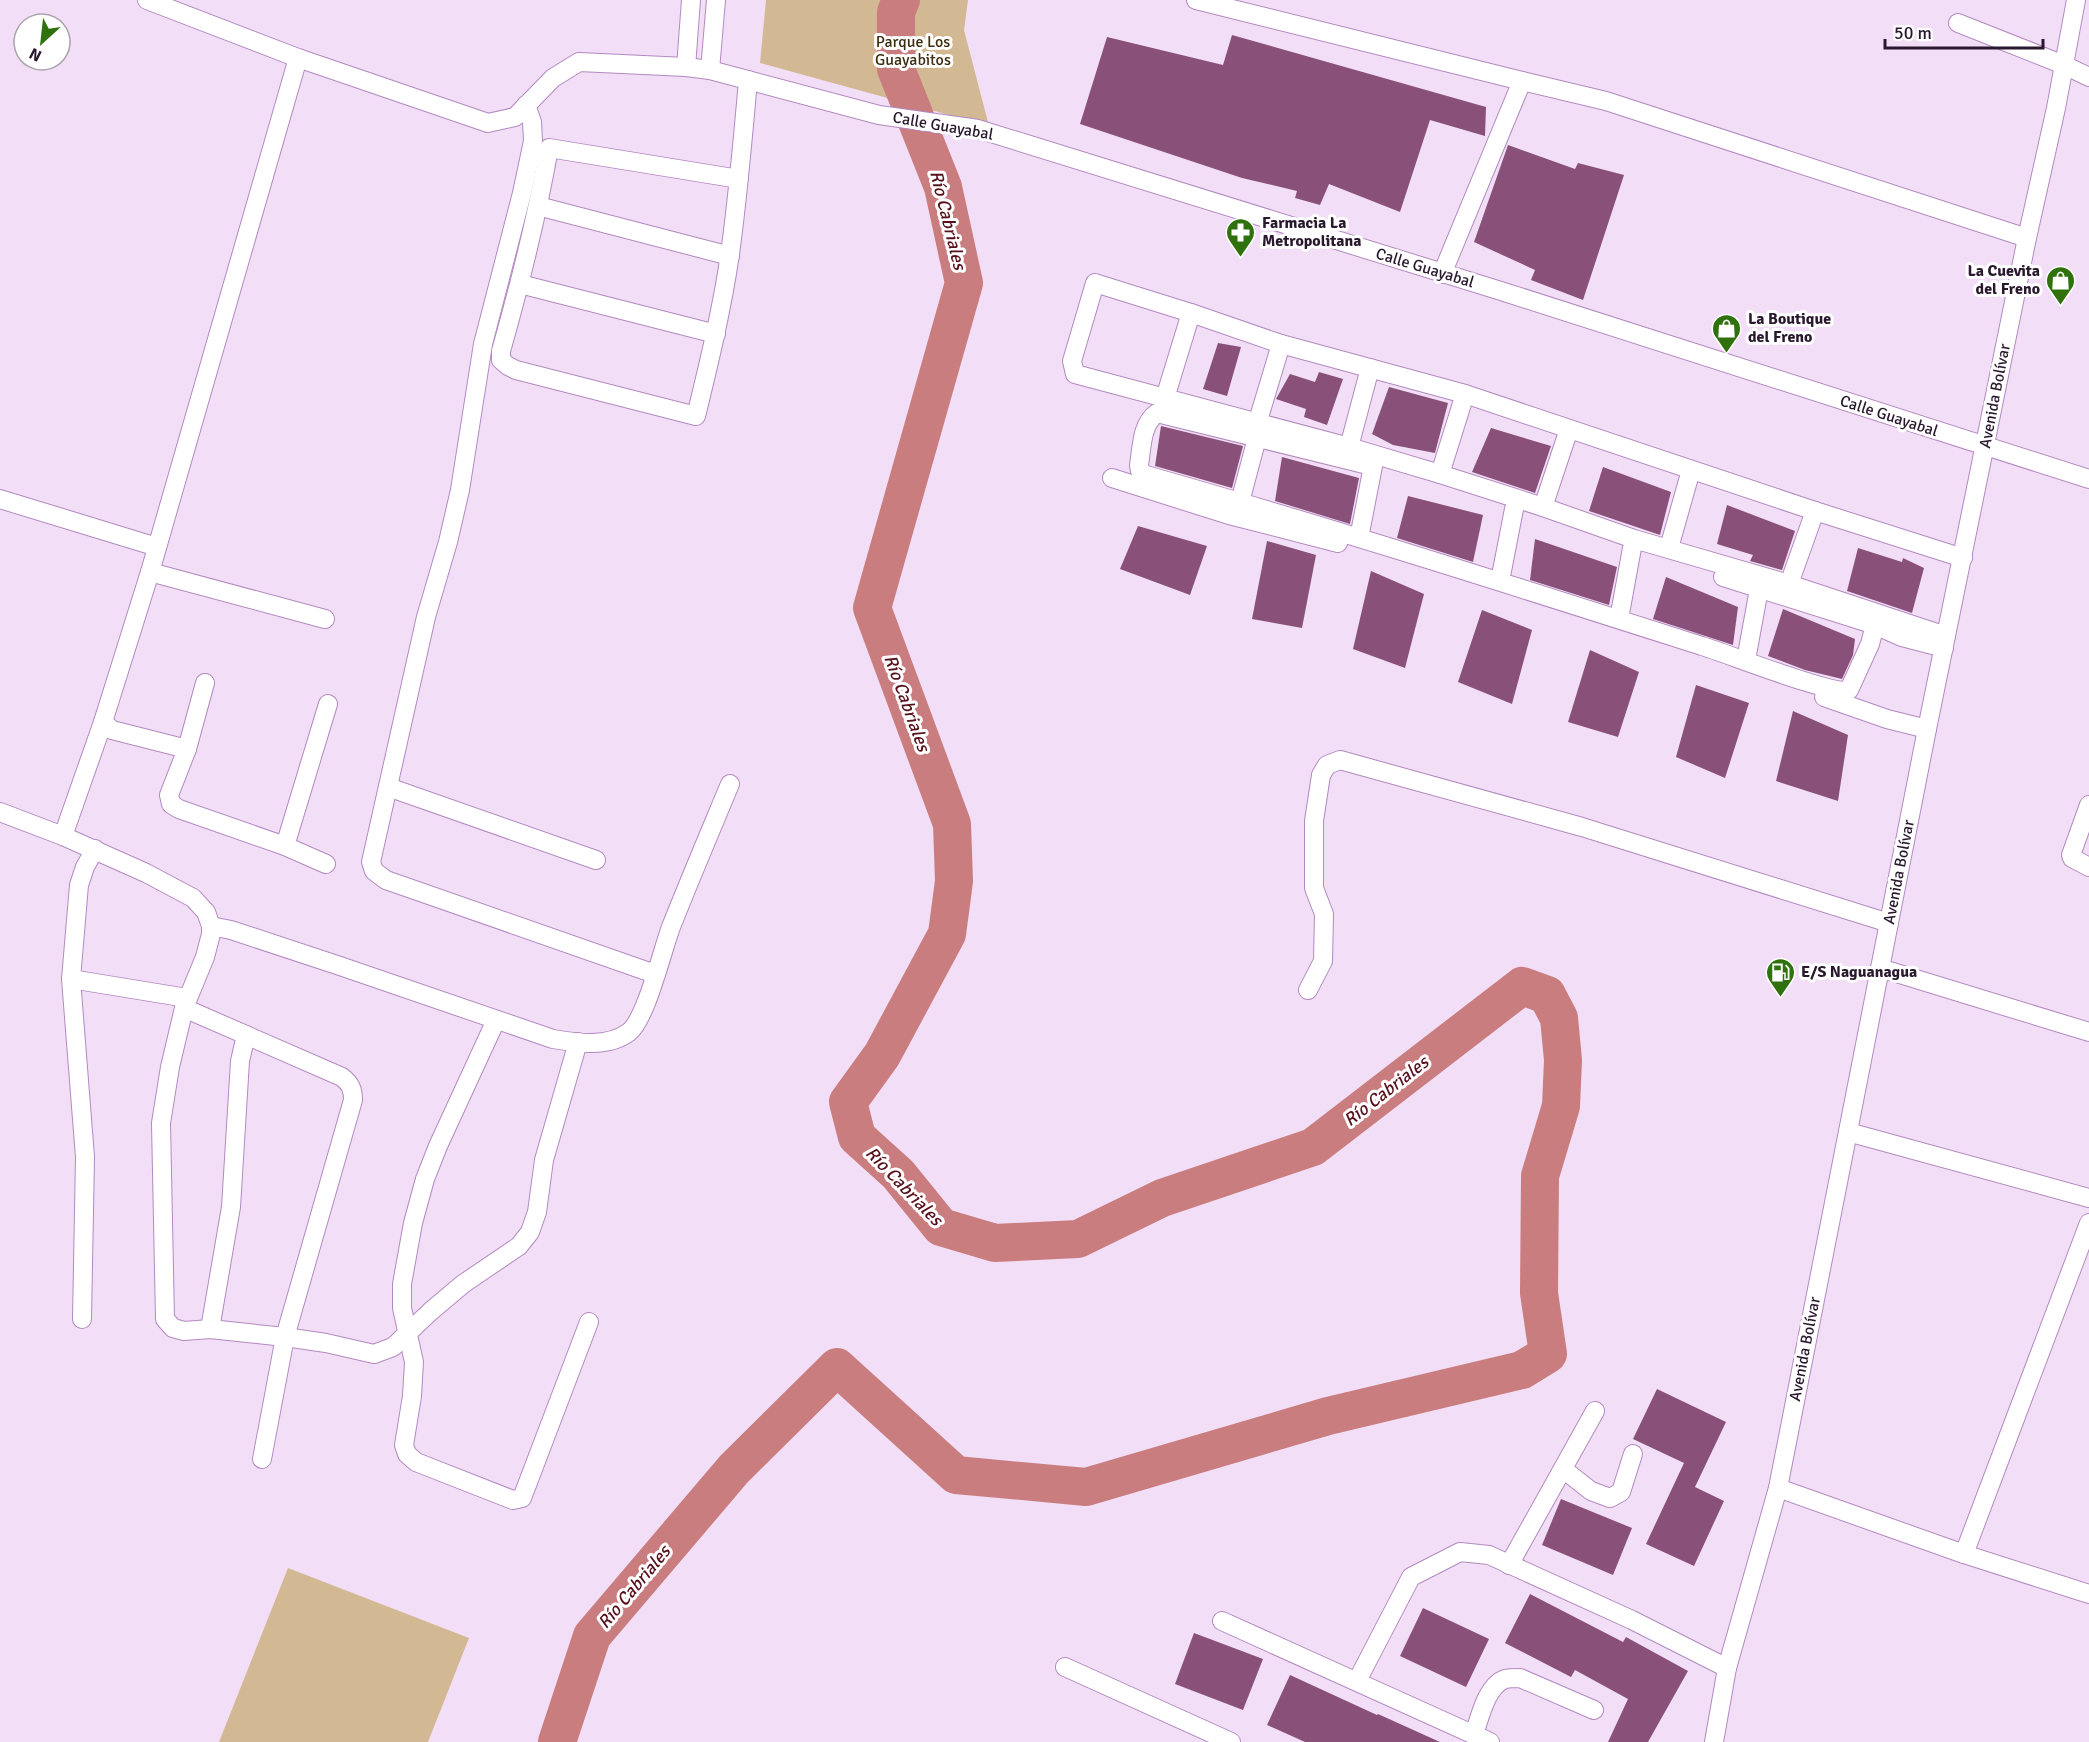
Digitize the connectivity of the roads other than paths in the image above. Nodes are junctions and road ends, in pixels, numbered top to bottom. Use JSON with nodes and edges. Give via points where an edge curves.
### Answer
{"nodes":[{"id":1,"x":147,"y":0,"type":"edge"},
{"id":2,"x":691,"y":0,"type":"edge"},
{"id":3,"x":716,"y":0,"type":"edge"},
{"id":4,"x":1196,"y":0,"type":"edge"},
{"id":5,"x":2076,"y":0,"type":"edge"},
{"id":6,"x":1958,"y":23,"type":"dead end"},
{"id":7,"x":298,"y":58,"type":"junction"},
{"id":8,"x":2064,"y":65,"type":"junction"},
{"id":9,"x":686,"y":67,"type":"junction"},
{"id":10,"x":710,"y":70,"type":"junction"},
{"id":11,"x":2089,"y":77,"type":"edge"},
{"id":12,"x":748,"y":80,"type":"junction"},
{"id":13,"x":1522,"y":81,"type":"junction"},
{"id":14,"x":526,"y":105,"type":"junction"},
{"id":15,"x":738,"y":179,"type":"junction"},
{"id":16,"x":538,"y":206,"type":"junction"},
{"id":17,"x":2027,"y":238,"type":"junction"},
{"id":18,"x":730,"y":256,"type":"junction"},
{"id":19,"x":1442,"y":274,"type":"junction"},
{"id":20,"x":520,"y":284,"type":"junction"},
{"id":21,"x":1191,"y":313,"type":"junction"},
{"id":22,"x":716,"y":334,"type":"junction"},
{"id":23,"x":1281,"y":344,"type":"junction"},
{"id":24,"x":1370,"y":368,"type":"junction"},
{"id":25,"x":1465,"y":394,"type":"junction"},
{"id":26,"x":1165,"y":398,"type":"junction"},
{"id":27,"x":1569,"y":429,"type":"junction"},
{"id":28,"x":1257,"y":431,"type":"junction"},
{"id":29,"x":1349,"y":447,"type":"junction"},
{"id":30,"x":1985,"y":447,"type":"junction"},
{"id":31,"x":1372,"y":466,"type":"junction"},
{"id":32,"x":1691,"y":470,"type":"junction"},
{"id":33,"x":1440,"y":474,"type":"junction"},
{"id":34,"x":1112,"y":478,"type":"dead end"},
{"id":35,"x":2089,"y":479,"type":"edge"},
{"id":36,"x":0,"y":500,"type":"edge"},
{"id":37,"x":1240,"y":502,"type":"junction"},
{"id":38,"x":1543,"y":507,"type":"junction"},
{"id":39,"x":1514,"y":509,"type":"junction"},
{"id":40,"x":1815,"y":511,"type":"junction"},
{"id":41,"x":1359,"y":538,"type":"junction"},
{"id":42,"x":157,"y":547,"type":"junction"},
{"id":43,"x":1632,"y":548,"type":"junction"},
{"id":44,"x":1669,"y":548,"type":"junction"},
{"id":45,"x":1963,"y":558,"type":"junction"},
{"id":46,"x":150,"y":572,"type":"junction"},
{"id":47,"x":1500,"y":581,"type":"junction"},
{"id":48,"x":1789,"y":584,"type":"junction"},
{"id":49,"x":1759,"y":589,"type":"junction"},
{"id":50,"x":325,"y":619,"type":"dead end"},
{"id":51,"x":1619,"y":619,"type":"junction"},
{"id":52,"x":1875,"y":626,"type":"junction"},
{"id":53,"x":1945,"y":642,"type":"junction"},
{"id":54,"x":1746,"y":660,"type":"junction"},
{"id":55,"x":205,"y":683,"type":"dead end"},
{"id":56,"x":328,"y":704,"type":"dead end"},
{"id":57,"x":103,"y":722,"type":"junction"},
{"id":58,"x":1927,"y":729,"type":"junction"},
{"id":59,"x":187,"y":749,"type":"junction"},
{"id":60,"x":730,"y":784,"type":"dead end"},
{"id":61,"x":388,"y":787,"type":"junction"},
{"id":62,"x":2089,"y":805,"type":"edge"},
{"id":63,"x":0,"y":812,"type":"edge"},
{"id":64,"x":63,"y":836,"type":"junction"},
{"id":65,"x":285,"y":846,"type":"junction"},
{"id":66,"x":95,"y":849,"type":"junction"},
{"id":67,"x":596,"y":860,"type":"dead end"},
{"id":68,"x":326,"y":864,"type":"dead end"},
{"id":69,"x":2089,"y":867,"type":"edge"},
{"id":70,"x":1889,"y":923,"type":"junction"},
{"id":71,"x":211,"y":926,"type":"junction"},
{"id":72,"x":1880,"y":968,"type":"junction"},
{"id":73,"x":655,"y":974,"type":"junction"},
{"id":74,"x":71,"y":979,"type":"junction"},
{"id":75,"x":1308,"y":990,"type":"dead end"},
{"id":76,"x":185,"y":1003,"type":"junction"},
{"id":77,"x":496,"y":1020,"type":"junction"},
{"id":78,"x":2089,"y":1032,"type":"edge"},
{"id":79,"x":246,"y":1035,"type":"junction"},
{"id":80,"x":578,"y":1042,"type":"junction"},
{"id":81,"x":1848,"y":1132,"type":"junction"},
{"id":82,"x":2089,"y":1198,"type":"edge"},
{"id":83,"x":2089,"y":1222,"type":"edge"},
{"id":84,"x":82,"y":1319,"type":"dead end"},
{"id":85,"x":589,"y":1322,"type":"dead end"},
{"id":86,"x":210,"y":1329,"type":"junction"},
{"id":87,"x":408,"y":1334,"type":"junction"},
{"id":88,"x":285,"y":1337,"type":"junction"},
{"id":89,"x":1595,"y":1411,"type":"dead end"},
{"id":90,"x":1633,"y":1454,"type":"dead end"},
{"id":91,"x":262,"y":1460,"type":"dead end"},
{"id":92,"x":1563,"y":1469,"type":"junction"},
{"id":93,"x":1778,"y":1488,"type":"junction"},
{"id":94,"x":1964,"y":1554,"type":"junction"},
{"id":95,"x":1509,"y":1565,"type":"junction"},
{"id":96,"x":2089,"y":1594,"type":"edge"},
{"id":97,"x":1222,"y":1621,"type":"dead end"},
{"id":98,"x":1065,"y":1667,"type":"dead end"},
{"id":99,"x":1727,"y":1668,"type":"junction"},
{"id":100,"x":1358,"y":1681,"type":"junction"},
{"id":101,"x":1594,"y":1710,"type":"dead end"},
{"id":102,"x":1482,"y":1738,"type":"edge"},
{"id":103,"x":1231,"y":1742,"type":"edge"},
{"id":104,"x":1714,"y":1742,"type":"edge"}],
"edges":[{"from":1,"to":7,"type":"street","name":"Calle Guayabal"},
{"from":2,"to":9,"type":"street"},
{"from":3,"to":10,"type":"street"},
{"from":4,"to":13,"type":"street"},
{"from":5,"to":8,"type":"street","name":"Avenida Bolívar"},
{"from":6,"to":8,"type":"street"},
{"from":7,"to":14,"type":"street","name":"Calle Guayabal","via":[[488,123],[515,117]]},
{"from":7,"to":42,"type":"street"},
{"from":8,"to":11,"type":"street"},
{"from":8,"to":17,"type":"street","name":"Avenida Bolívar"},
{"from":9,"to":10,"type":"street","name":"Calle Guayabal"},
{"from":9,"to":14,"type":"street","name":"Calle Guayabal","via":[[579,62],[553,78]]},
{"from":10,"to":12,"type":"street","name":"Calle Guayabal"},
{"from":12,"to":15,"type":"street"},
{"from":12,"to":19,"type":"street","name":"Calle Guayabal","via":[[879,115],[978,129]]},
{"from":13,"to":17,"type":"street","via":[[1606,100]]},
{"from":13,"to":19,"type":"street"},
{"from":14,"to":61,"type":"street","via":[[533,131],[522,193],[483,344],[448,542],[426,617]]},
{"from":15,"to":16,"type":"street","via":[[549,148]]},
{"from":15,"to":18,"type":"street"},
{"from":16,"to":18,"type":"street"},
{"from":16,"to":20,"type":"street"},
{"from":17,"to":30,"type":"street","name":"Avenida Bolívar"},
{"from":18,"to":22,"type":"street"},
{"from":19,"to":30,"type":"street","name":"Calle Guayabal"},
{"from":20,"to":22,"type":"street"},
{"from":20,"to":22,"type":"street","via":[[501,351],[501,360],[507,366],[696,416]]},
{"from":21,"to":23,"type":"street"},
{"from":21,"to":26,"type":"street"},
{"from":21,"to":26,"type":"street","via":[[1095,283],[1072,361],[1075,374]]},
{"from":23,"to":24,"type":"street"},
{"from":23,"to":28,"type":"street"},
{"from":24,"to":25,"type":"street"},
{"from":24,"to":29,"type":"street"},
{"from":25,"to":27,"type":"street"},
{"from":25,"to":33,"type":"street"},
{"from":26,"to":28,"type":"street"},
{"from":27,"to":32,"type":"street"},
{"from":27,"to":38,"type":"street"},
{"from":28,"to":29,"type":"street"},
{"from":28,"to":31,"type":"street"},
{"from":28,"to":37,"type":"street"},
{"from":28,"to":37,"type":"street","via":[[1157,413],[1149,418],[1146,427],[1140,471]]},
{"from":29,"to":33,"type":"street"},
{"from":30,"to":35,"type":"street","name":"Calle Guayabal"},
{"from":30,"to":45,"type":"street","name":"Avenida Bolívar"},
{"from":31,"to":39,"type":"street"},
{"from":31,"to":41,"type":"street"},
{"from":32,"to":40,"type":"street"},
{"from":32,"to":44,"type":"street"},
{"from":33,"to":38,"type":"street"},
{"from":34,"to":58,"type":"street","via":[[1229,515],[1460,576]]},
{"from":36,"to":42,"type":"street"},
{"from":37,"to":41,"type":"street"},
{"from":38,"to":44,"type":"street"},
{"from":39,"to":43,"type":"street"},
{"from":39,"to":47,"type":"street"},
{"from":40,"to":45,"type":"street"},
{"from":40,"to":48,"type":"street"},
{"from":41,"to":47,"type":"street"},
{"from":42,"to":46,"type":"street"},
{"from":43,"to":49,"type":"street"},
{"from":43,"to":51,"type":"street"},
{"from":44,"to":48,"type":"street"},
{"from":45,"to":53,"type":"street","name":"Avenida Bolívar"},
{"from":46,"to":50,"type":"street"},
{"from":46,"to":57,"type":"street"},
{"from":47,"to":51,"type":"street"},
{"from":48,"to":53,"type":"street"},
{"from":49,"to":52,"type":"street"},
{"from":49,"to":54,"type":"street"},
{"from":51,"to":54,"type":"street"},
{"from":52,"to":53,"type":"street","via":[[1902,637]]},
{"from":52,"to":54,"type":"street","via":[[1846,691],[1806,682]]},
{"from":53,"to":58,"type":"street","name":"Avenida Bolívar"},
{"from":55,"to":59,"type":"street"},
{"from":56,"to":65,"type":"street"},
{"from":57,"to":59,"type":"street","via":[[112,730]]},
{"from":57,"to":64,"type":"street"},
{"from":58,"to":70,"type":"street","name":"Avenida Bolívar"},
{"from":59,"to":65,"type":"street","via":[[169,795],[171,804]]},
{"from":60,"to":73,"type":"street"},
{"from":61,"to":67,"type":"street"},
{"from":61,"to":73,"type":"street","via":[[371,862],[379,876]]},
{"from":62,"to":69,"type":"street","via":[[2071,855]]},
{"from":63,"to":64,"type":"street"},
{"from":64,"to":66,"type":"street"},
{"from":65,"to":68,"type":"street"},
{"from":66,"to":71,"type":"street","via":[[193,898],[206,912]]},
{"from":66,"to":74,"type":"street","via":[[79,885]]},
{"from":70,"to":72,"type":"street","name":"Avenida Bolívar"},
{"from":70,"to":75,"type":"street","via":[[1582,827],[1340,760],[1327,765],[1321,775],[1314,821],[1314,888],[1324,914],[1323,961]]},
{"from":71,"to":76,"type":"street","via":[[205,957]]},
{"from":71,"to":77,"type":"street"},
{"from":72,"to":78,"type":"street"},
{"from":72,"to":81,"type":"street","name":"Avenida Bolívar"},
{"from":73,"to":80,"type":"street","via":[[639,1020],[628,1032],[613,1039]]},
{"from":74,"to":76,"type":"street"},
{"from":74,"to":84,"type":"street","via":[[85,1157]]},
{"from":76,"to":79,"type":"street"},
{"from":76,"to":86,"type":"street","via":[[161,1123],[164,1308],[165,1319],[173,1328]]},
{"from":77,"to":80,"type":"street"},
{"from":77,"to":87,"type":"street","via":[[438,1146],[419,1201],[402,1284]]},
{"from":79,"to":86,"type":"street","via":[[240,1060],[231,1207]]},
{"from":79,"to":88,"type":"street","via":[[342,1077],[353,1093]]},
{"from":80,"to":87,"type":"street","via":[[544,1160],[537,1212],[530,1232],[512,1252],[463,1284]]},
{"from":81,"to":82,"type":"street"},
{"from":81,"to":93,"type":"street","name":"Avenida Bolívar"},
{"from":83,"to":94,"type":"street"},
{"from":85,"to":87,"type":"street","via":[[524,1495],[516,1501],[416,1462],[407,1454],[404,1445],[414,1379]]},
{"from":86,"to":88,"type":"street"},
{"from":87,"to":88,"type":"street","via":[[388,1351],[374,1354]]},
{"from":88,"to":91,"type":"street"},
{"from":89,"to":92,"type":"street"},
{"from":90,"to":92,"type":"street","via":[[1621,1492],[1610,1498],[1591,1491]]},
{"from":92,"to":95,"type":"street"},
{"from":93,"to":94,"type":"street"},
{"from":93,"to":99,"type":"street","name":"Avenida Bolívar"},
{"from":94,"to":96,"type":"street"},
{"from":95,"to":99,"type":"street"},
{"from":95,"to":100,"type":"street","via":[[1489,1555],[1461,1552],[1411,1577]]},
{"from":97,"to":100,"type":"street"},
{"from":98,"to":103,"type":"street"},
{"from":99,"to":104,"type":"street","name":"Avenida Bolívar"},
{"from":100,"to":102,"type":"street"},
{"from":101,"to":102,"type":"street","via":[[1520,1678],[1508,1678],[1488,1696]]}]}
